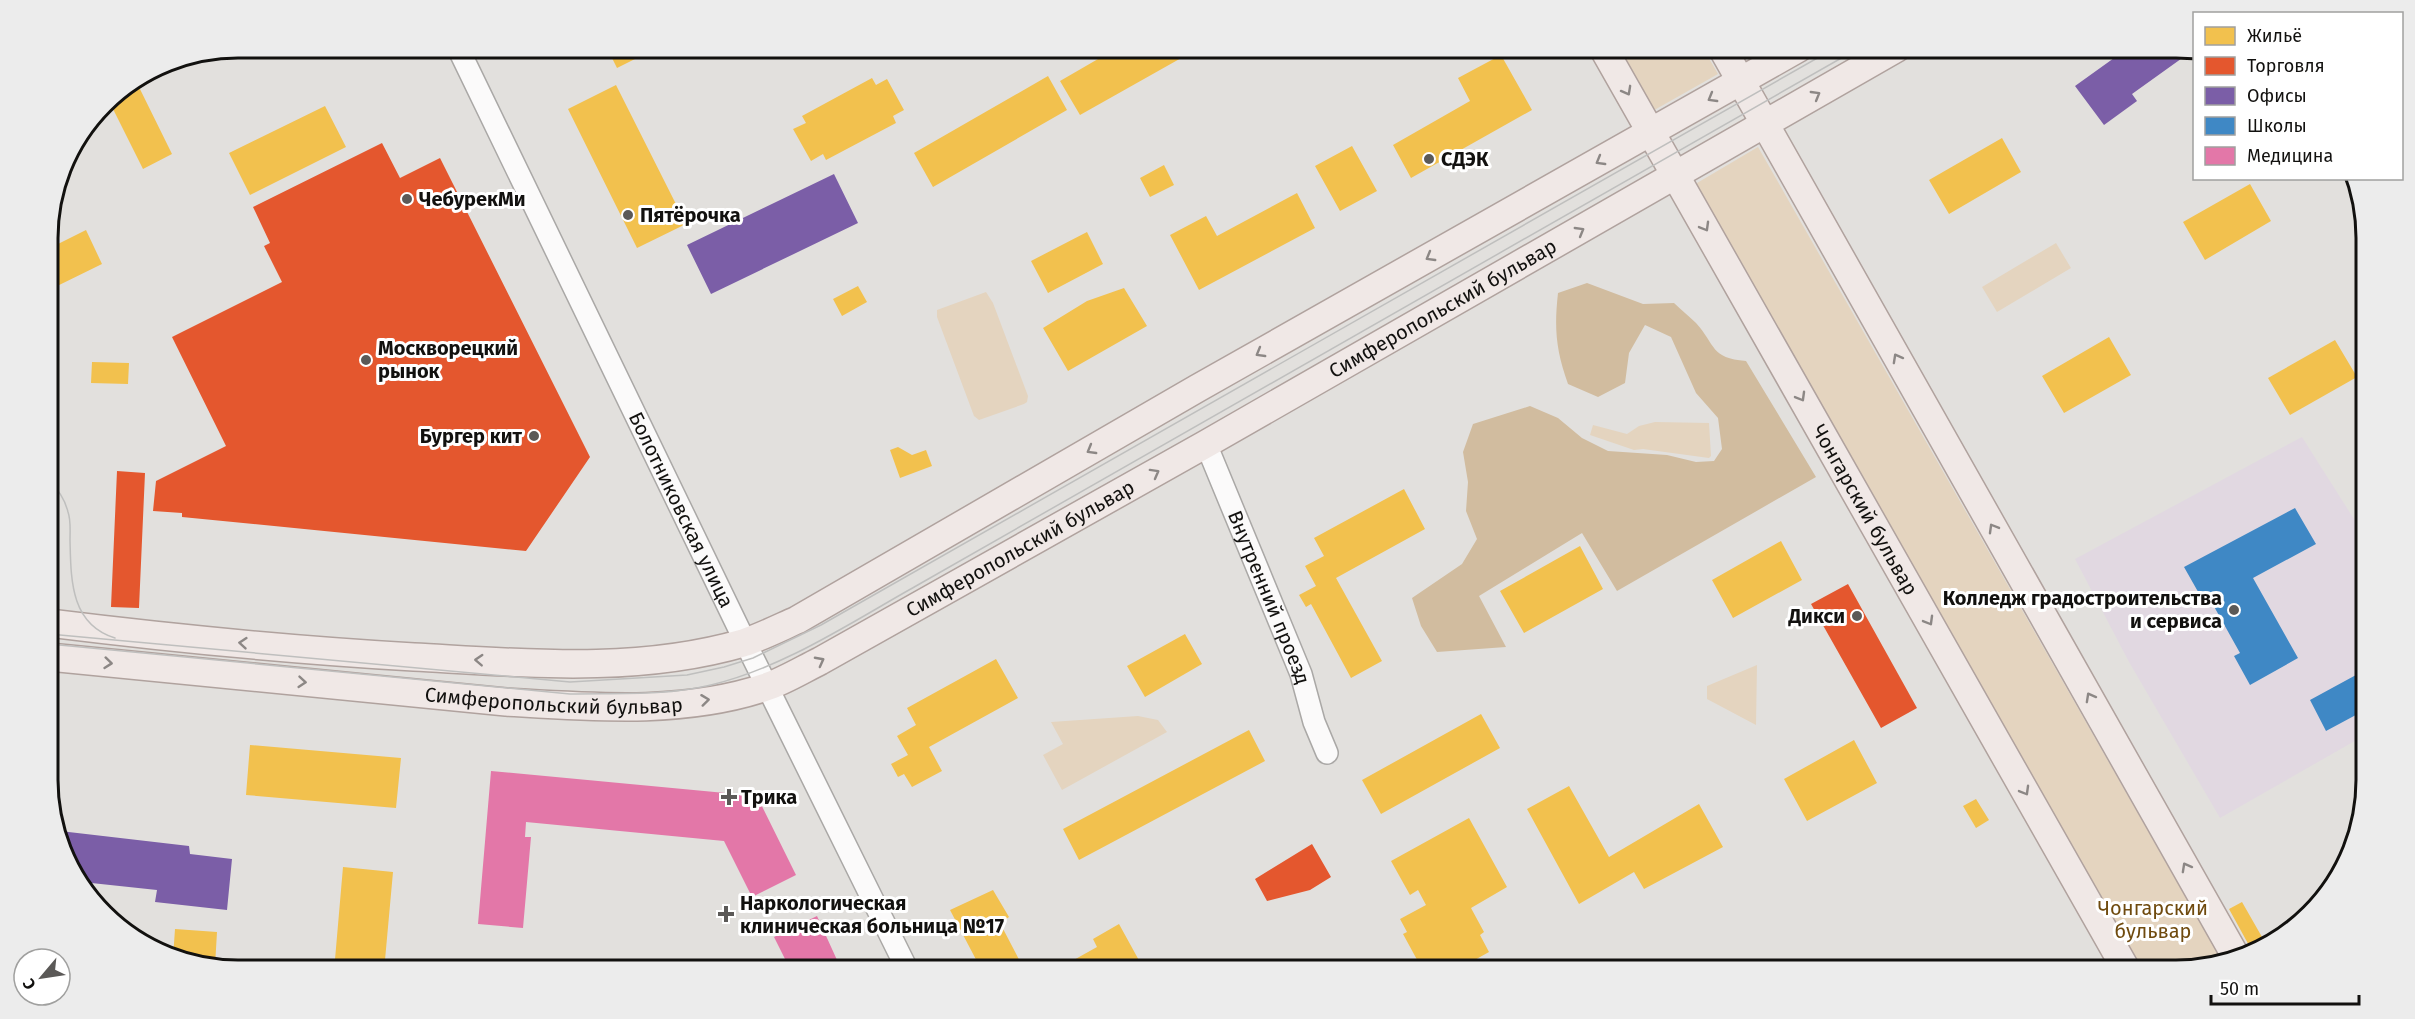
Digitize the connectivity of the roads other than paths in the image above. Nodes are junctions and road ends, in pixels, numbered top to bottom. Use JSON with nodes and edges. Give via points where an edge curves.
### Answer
{"nodes":[{"id":1,"x":463,"y":58,"type":"edge"},
{"id":2,"x":1609,"y":58,"type":"edge"},
{"id":3,"x":1728,"y":58,"type":"edge"},
{"id":4,"x":1781,"y":58,"type":"edge"},
{"id":5,"x":1880,"y":58,"type":"edge"},
{"id":6,"x":1741,"y":81,"type":"junction"},
{"id":7,"x":1765,"y":124,"type":"junction"},
{"id":8,"x":1651,"y":133,"type":"junction"},
{"id":9,"x":1676,"y":177,"type":"junction"},
{"id":10,"x":1206,"y":444,"type":"junction"},
{"id":11,"x":58,"y":624,"type":"edge"},
{"id":12,"x":745,"y":642,"type":"junction"},
{"id":13,"x":58,"y":658,"type":"edge"},
{"id":14,"x":768,"y":687,"type":"junction"},
{"id":15,"x":1327,"y":753,"type":"dead end"},
{"id":16,"x":2233,"y":951,"type":"edge"},
{"id":17,"x":903,"y":960,"type":"edge"},
{"id":18,"x":2121,"y":960,"type":"edge"}],
"edges":[{"from":1,"to":12,"type":"street","name":"Болотниковская улица"},
{"from":2,"to":8,"type":"main road","name":"Чонгарский бульвар","one_way":true},
{"from":3,"to":6,"type":"main road"},
{"from":4,"to":6,"type":"main road","name":"Симферопольский бульвар"},
{"from":7,"to":5,"type":"main road","name":"Симферопольский бульвар","one_way":true},
{"from":6,"to":7,"type":"main road"},
{"from":6,"to":8,"type":"main road","name":"Симферопольский бульвар","one_way":true},
{"from":7,"to":9,"type":"main road","name":"Симферопольский бульвар"},
{"from":16,"to":7,"type":"main road","one_way":true},
{"from":8,"to":9,"type":"main road","name":"Чонгарский бульвар"},
{"from":8,"to":12,"type":"main road","name":"Симферопольский бульвар","one_way":true,"via":[[797,620]]},
{"from":10,"to":9,"type":"main road","name":"Симферопольский бульвар","one_way":true},
{"from":9,"to":18,"type":"main road","name":"Чонгарский бульвар","one_way":true},
{"from":14,"to":10,"type":"main road","name":"Симферопольский бульвар","one_way":true},
{"from":10,"to":15,"type":"street","name":"Внутренний проезд","via":[[1301,674]]},
{"from":12,"to":11,"type":"main road","name":"Симферопольский бульвар","one_way":true,"via":[[653,660],[571,664],[351,653]]},
{"from":12,"to":14,"type":"street","name":"Болотниковская улица"},
{"from":13,"to":14,"type":"main road","name":"Симферопольский бульвар","one_way":true,"via":[[581,706],[649,707],[730,697]]},
{"from":14,"to":17,"type":"street","name":"Болотниковская улица"}]}
